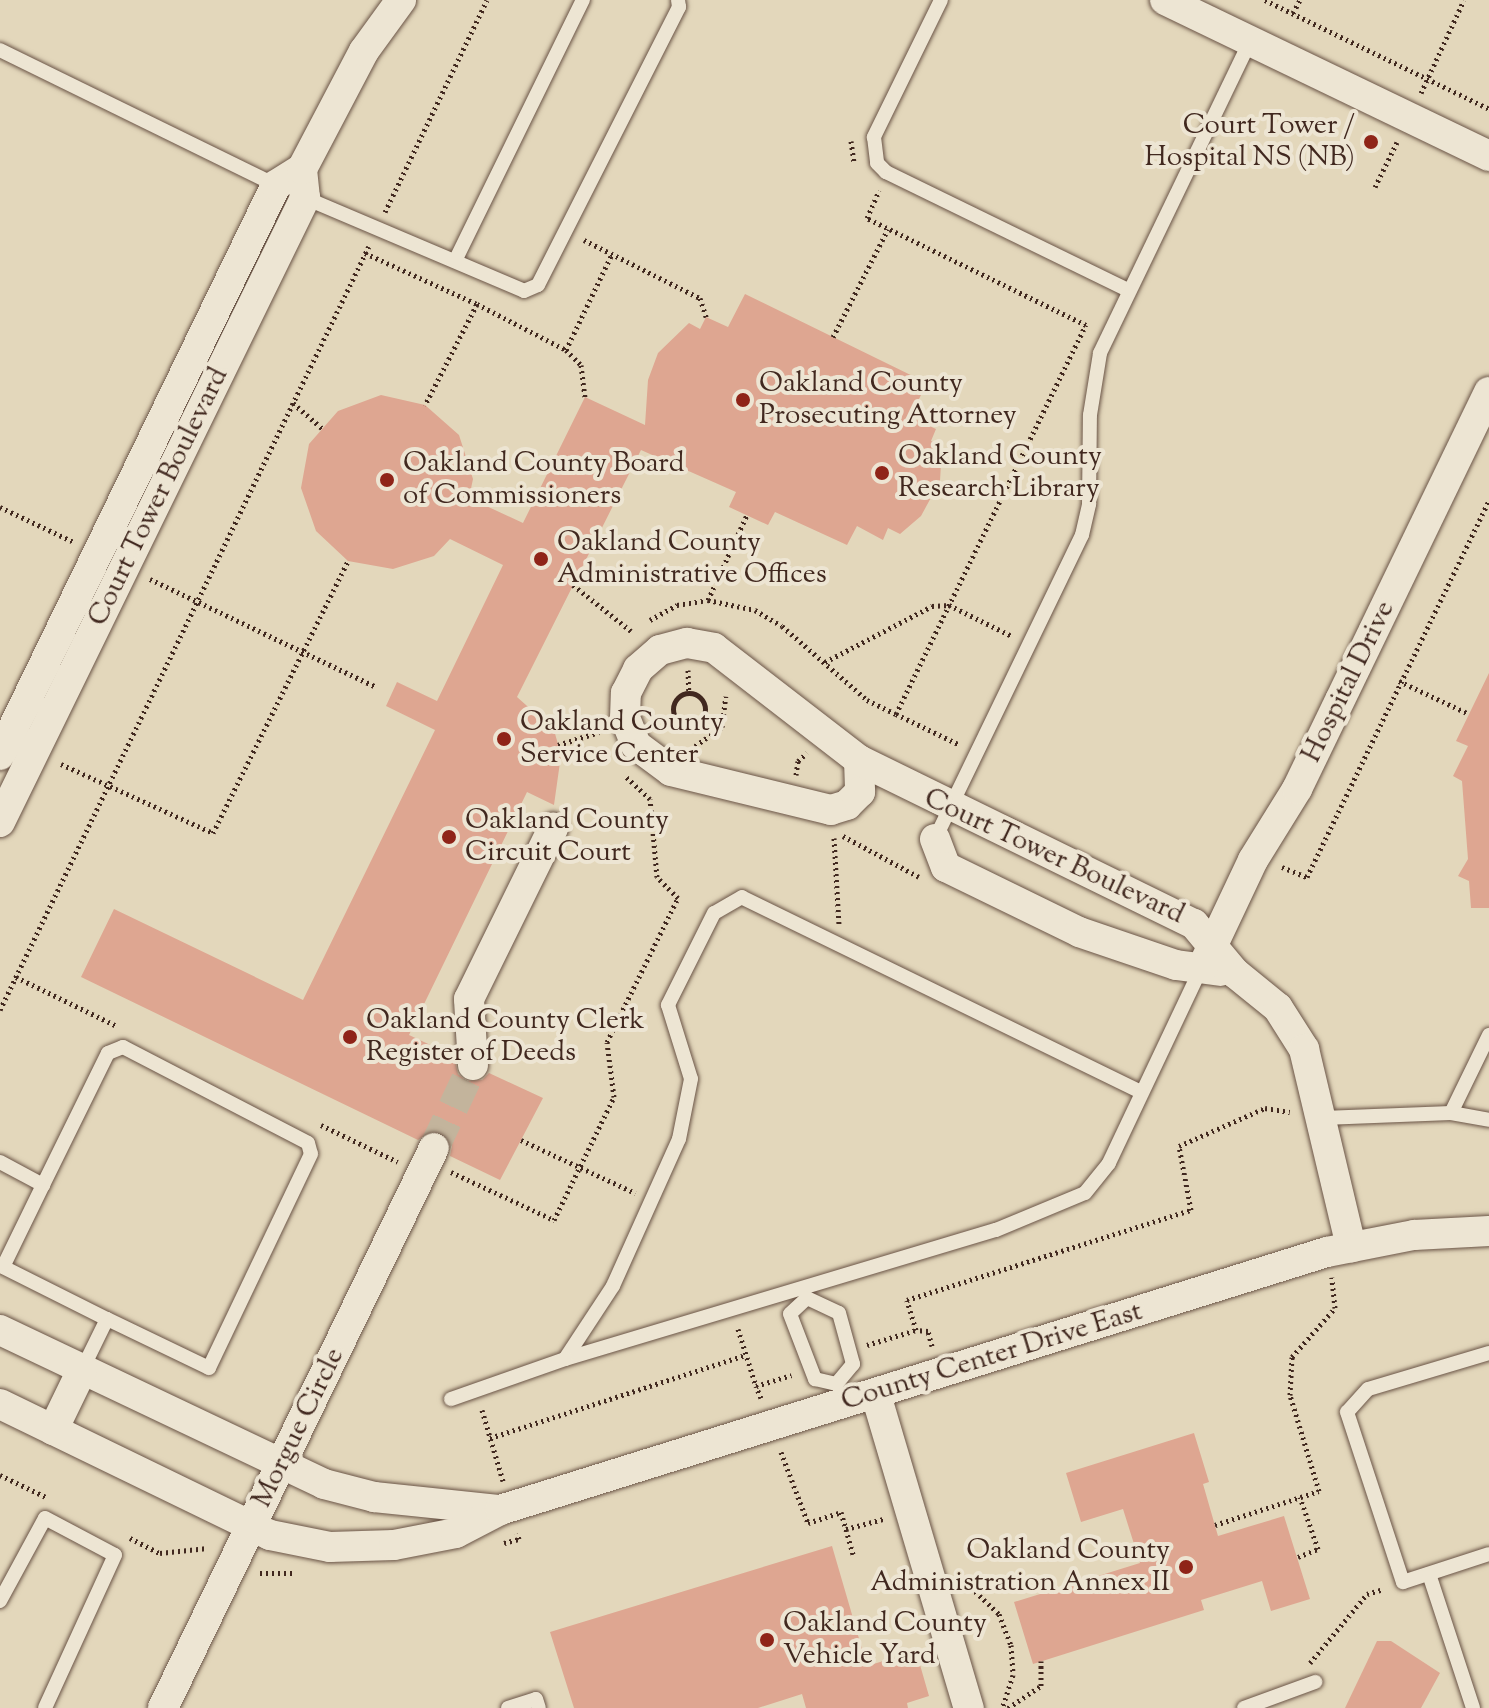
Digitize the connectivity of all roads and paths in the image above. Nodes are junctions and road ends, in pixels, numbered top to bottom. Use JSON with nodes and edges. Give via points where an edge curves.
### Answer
{"nodes":[{"id":1,"x":401,"y":0,"type":"edge"},
{"id":2,"x":487,"y":0,"type":"edge"},
{"id":3,"x":583,"y":0,"type":"edge"},
{"id":4,"x":678,"y":0,"type":"edge"},
{"id":5,"x":941,"y":0,"type":"edge"},
{"id":6,"x":1165,"y":0,"type":"edge"},
{"id":7,"x":1265,"y":0,"type":"edge"},
{"id":8,"x":1300,"y":0,"type":"edge"},
{"id":9,"x":1293,"y":13,"type":"junction"},
{"id":10,"x":1250,"y":41,"type":"junction"},
{"id":11,"x":0,"y":50,"type":"edge"},
{"id":12,"x":1489,"y":109,"type":"edge"},
{"id":13,"x":853,"y":136,"type":"dead end"},
{"id":14,"x":1489,"y":156,"type":"edge"},
{"id":15,"x":858,"y":170,"type":"dead end"},
{"id":16,"x":304,"y":184,"type":"junction"},
{"id":17,"x":276,"y":185,"type":"junction"},
{"id":18,"x":872,"y":185,"type":"dead end"},
{"id":19,"x":888,"y":229,"type":"junction"},
{"id":20,"x":376,"y":230,"type":"junction"},
{"id":21,"x":566,"y":231,"type":"junction"},
{"id":22,"x":365,"y":253,"type":"junction"},
{"id":23,"x":612,"y":254,"type":"junction"},
{"id":24,"x":455,"y":261,"type":"junction"},
{"id":25,"x":1128,"y":290,"type":"junction"},
{"id":26,"x":477,"y":304,"type":"junction"},
{"id":27,"x":706,"y":317,"type":"dead end"},
{"id":28,"x":833,"y":337,"type":"dead end"},
{"id":29,"x":566,"y":350,"type":"junction"},
{"id":30,"x":1489,"y":392,"type":"edge"},
{"id":31,"x":585,"y":397,"type":"dead end"},
{"id":32,"x":293,"y":403,"type":"junction"},
{"id":33,"x":425,"y":405,"type":"dead end"},
{"id":34,"x":323,"y":429,"type":"dead end"},
{"id":35,"x":1489,"y":501,"type":"edge"},
{"id":36,"x":0,"y":507,"type":"edge"},
{"id":37,"x":747,"y":515,"type":"dead end"},
{"id":38,"x":112,"y":560,"type":"junction"},
{"id":39,"x":348,"y":561,"type":"dead end"},
{"id":40,"x":573,"y":585,"type":"dead end"},
{"id":41,"x":708,"y":600,"type":"junction"},
{"id":42,"x":198,"y":601,"type":"junction"},
{"id":43,"x":949,"y":605,"type":"junction"},
{"id":44,"x":631,"y":631,"type":"junction"},
{"id":45,"x":624,"y":641,"type":"dead end"},
{"id":46,"x":1029,"y":644,"type":"junction"},
{"id":47,"x":304,"y":652,"type":"junction"},
{"id":48,"x":825,"y":662,"type":"junction"},
{"id":49,"x":702,"y":674,"type":"dead end"},
{"id":50,"x":674,"y":675,"type":"dead end"},
{"id":51,"x":1399,"y":681,"type":"junction"},
{"id":52,"x":376,"y":687,"type":"dead end"},
{"id":53,"x":735,"y":695,"type":"dead end"},
{"id":54,"x":896,"y":714,"type":"junction"},
{"id":55,"x":1469,"y":714,"type":"dead end"},
{"id":56,"x":704,"y":715,"type":"junction"},
{"id":57,"x":598,"y":718,"type":"dead end"},
{"id":58,"x":653,"y":720,"type":"dead end"},
{"id":59,"x":723,"y":723,"type":"junction"},
{"id":60,"x":599,"y":732,"type":"junction"},
{"id":61,"x":667,"y":739,"type":"dead end"},
{"id":62,"x":680,"y":743,"type":"dead end"},
{"id":63,"x":807,"y":743,"type":"dead end"},
{"id":64,"x":558,"y":745,"type":"dead end"},
{"id":65,"x":600,"y":747,"type":"dead end"},
{"id":66,"x":692,"y":748,"type":"junction"},
{"id":67,"x":35,"y":752,"type":"junction"},
{"id":68,"x":706,"y":752,"type":"dead end"},
{"id":69,"x":977,"y":753,"type":"junction"},
{"id":70,"x":0,"y":755,"type":"edge"},
{"id":71,"x":859,"y":760,"type":"junction"},
{"id":72,"x":621,"y":772,"type":"dead end"},
{"id":73,"x":789,"y":780,"type":"dead end"},
{"id":74,"x":108,"y":785,"type":"junction"},
{"id":75,"x":650,"y":799,"type":"junction"},
{"id":76,"x":665,"y":802,"type":"dead end"},
{"id":77,"x":4,"y":803,"type":"edge"},
{"id":78,"x":951,"y":807,"type":"junction"},
{"id":79,"x":553,"y":828,"type":"dead end"},
{"id":80,"x":935,"y":839,"type":"joint"},
{"id":81,"x":1273,"y":872,"type":"dead end"},
{"id":82,"x":924,"y":879,"type":"dead end"},
{"id":83,"x":840,"y":945,"type":"junction"},
{"id":84,"x":1207,"y":956,"type":"junction"},
{"id":85,"x":16,"y":977,"type":"junction"},
{"id":86,"x":0,"y":1010,"type":"edge"},
{"id":87,"x":130,"y":1032,"type":"dead end"},
{"id":88,"x":1489,"y":1035,"type":"edge"},
{"id":89,"x":473,"y":1065,"type":"tunnel mouth"},
{"id":90,"x":1141,"y":1092,"type":"junction"},
{"id":91,"x":1293,"y":1098,"type":"dead end"},
{"id":92,"x":1451,"y":1113,"type":"junction"},
{"id":93,"x":1310,"y":1116,"type":"junction"},
{"id":94,"x":1489,"y":1120,"type":"edge"},
{"id":95,"x":314,"y":1121,"type":"dead end"},
{"id":96,"x":521,"y":1140,"type":"dead end"},
{"id":97,"x":430,"y":1156,"type":"junction"},
{"id":98,"x":0,"y":1162,"type":"edge"},
{"id":99,"x":580,"y":1167,"type":"junction"},
{"id":100,"x":43,"y":1185,"type":"junction"},
{"id":101,"x":654,"y":1202,"type":"junction"},
{"id":102,"x":1489,"y":1231,"type":"edge"},
{"id":103,"x":1341,"y":1258,"type":"junction"},
{"id":104,"x":806,"y":1292,"type":"junction"},
{"id":105,"x":731,"y":1309,"type":"junction"},
{"id":106,"x":107,"y":1319,"type":"junction"},
{"id":107,"x":0,"y":1330,"type":"edge"},
{"id":108,"x":1489,"y":1353,"type":"edge"},
{"id":109,"x":746,"y":1355,"type":"junction"},
{"id":110,"x":565,"y":1359,"type":"junction"},
{"id":111,"x":82,"y":1370,"type":"junction"},
{"id":112,"x":756,"y":1386,"type":"dead end"},
{"id":113,"x":839,"y":1394,"type":"junction"},
{"id":114,"x":876,"y":1395,"type":"junction"},
{"id":115,"x":451,"y":1399,"type":"dead end"},
{"id":116,"x":0,"y":1404,"type":"edge"},
{"id":117,"x":53,"y":1430,"type":"junction"},
{"id":118,"x":490,"y":1438,"type":"dead end"},
{"id":119,"x":280,"y":1466,"type":"junction"},
{"id":120,"x":0,"y":1475,"type":"edge"},
{"id":121,"x":1300,"y":1497,"type":"junction"},
{"id":122,"x":54,"y":1500,"type":"dead end"},
{"id":123,"x":500,"y":1510,"type":"junction"},
{"id":124,"x":1215,"y":1525,"type":"dead end"},
{"id":125,"x":252,"y":1527,"type":"junction"},
{"id":126,"x":120,"y":1533,"type":"dead end"},
{"id":127,"x":212,"y":1549,"type":"dead end"},
{"id":128,"x":1489,"y":1554,"type":"edge"},
{"id":129,"x":1298,"y":1557,"type":"dead end"},
{"id":130,"x":1429,"y":1574,"type":"junction"},
{"id":131,"x":1403,"y":1582,"type":"junction"},
{"id":132,"x":0,"y":1601,"type":"edge"},
{"id":133,"x":1041,"y":1661,"type":"dead end"},
{"id":134,"x":1310,"y":1684,"type":"joint"},
{"id":135,"x":45,"y":1708,"type":"edge"},
{"id":136,"x":163,"y":1708,"type":"edge"},
{"id":137,"x":508,"y":1708,"type":"edge"},
{"id":138,"x":539,"y":1708,"type":"edge"},
{"id":139,"x":969,"y":1708,"type":"edge"},
{"id":140,"x":1008,"y":1708,"type":"edge"},
{"id":141,"x":1244,"y":1708,"type":"edge"},
{"id":142,"x":1473,"y":1708,"type":"edge"}],
"edges":[{"from":1,"to":16,"type":"street","name":"Court Tower Boulevard","via":[[364,51]]},
{"from":2,"to":20,"type":"path"},
{"from":3,"to":24,"type":"lane"},
{"from":4,"to":21,"type":"lane"},
{"from":5,"to":25,"type":"lane","via":[[874,137],[877,163]]},
{"from":6,"to":10,"type":"street"},
{"from":7,"to":9,"type":"path"},
{"from":8,"to":9,"type":"path"},
{"from":9,"to":12,"type":"path"},
{"from":10,"to":14,"type":"street"},
{"from":10,"to":25,"type":"lane"},
{"from":11,"to":17,"type":"lane"},
{"from":13,"to":15,"type":"path","via":[[851,154]]},
{"from":16,"to":17,"type":"street"},
{"from":16,"to":20,"type":"lane"},
{"from":16,"to":38,"type":"street","name":"Court Tower Boulevard"},
{"from":17,"to":38,"type":"street","name":"Court Tower Boulevard"},
{"from":18,"to":19,"type":"path","via":[[880,192],[867,218]]},
{"from":19,"to":28,"type":"path"},
{"from":19,"to":43,"type":"path","via":[[1086,325]]},
{"from":20,"to":22,"type":"path"},
{"from":20,"to":24,"type":"lane"},
{"from":21,"to":23,"type":"path"},
{"from":21,"to":24,"type":"lane","via":[[538,285],[524,291]]},
{"from":22,"to":26,"type":"path"},
{"from":22,"to":32,"type":"path"},
{"from":23,"to":27,"type":"path","via":[[700,298]]},
{"from":23,"to":29,"type":"path"},
{"from":25,"to":46,"type":"lane","via":[[1095,372],[1087,520]]},
{"from":26,"to":29,"type":"path"},
{"from":26,"to":33,"type":"path"},
{"from":29,"to":31,"type":"path","via":[[581,365]]},
{"from":30,"to":84,"type":"street","name":"Hospital Drive","via":[[1297,789],[1253,860]]},
{"from":32,"to":34,"type":"path"},
{"from":32,"to":42,"type":"path"},
{"from":35,"to":51,"type":"path"},
{"from":36,"to":38,"type":"path"},
{"from":37,"to":41,"type":"path"},
{"from":38,"to":42,"type":"path"},
{"from":38,"to":67,"type":"street","name":"Court Tower Boulevard"},
{"from":38,"to":70,"type":"street","name":"Court Tower Boulevard"},
{"from":39,"to":47,"type":"path"},
{"from":40,"to":44,"type":"path"},
{"from":41,"to":44,"type":"path","via":[[677,605]]},
{"from":41,"to":48,"type":"path","via":[[769,617]]},
{"from":42,"to":47,"type":"path"},
{"from":42,"to":74,"type":"path"},
{"from":43,"to":46,"type":"path"},
{"from":43,"to":48,"type":"path","via":[[932,606]]},
{"from":43,"to":54,"type":"path"},
{"from":44,"to":45,"type":"path"},
{"from":46,"to":69,"type":"lane"},
{"from":47,"to":52,"type":"path"},
{"from":47,"to":74,"type":"path","via":[[213,833]]},
{"from":48,"to":54,"type":"path","via":[[867,700]]},
{"from":49,"to":50,"type":"path"},
{"from":51,"to":55,"type":"path"},
{"from":51,"to":81,"type":"path","via":[[1307,877],[1283,866]]},
{"from":53,"to":59,"type":"path","via":[[723,688],[728,700]]},
{"from":54,"to":69,"type":"path"},
{"from":56,"to":56,"type":"path","via":[[703,700],[694,693],[676,699],[674,714],[681,722],[696,723]]},
{"from":56,"to":59,"type":"path"},
{"from":57,"to":60,"type":"path"},
{"from":58,"to":61,"type":"path"},
{"from":59,"to":66,"type":"path"},
{"from":60,"to":64,"type":"path"},
{"from":60,"to":65,"type":"path"},
{"from":62,"to":66,"type":"path"},
{"from":63,"to":73,"type":"path","via":[[819,751],[798,761],[796,775],[802,784]]},
{"from":66,"to":68,"type":"path"},
{"from":67,"to":74,"type":"path"},
{"from":67,"to":77,"type":"street","name":"Court Tower Boulevard"},
{"from":69,"to":78,"type":"lane"},
{"from":71,"to":71,"type":"street","name":"Court Tower Boulevard","via":[[733,659],[706,645],[660,650],[638,669],[626,693],[625,718],[636,745],[671,771],[831,810],[847,805],[860,792]]},
{"from":71,"to":78,"type":"street","name":"Court Tower Boulevard"},
{"from":72,"to":75,"type":"path"},
{"from":74,"to":85,"type":"path"},
{"from":75,"to":76,"type":"path"},
{"from":75,"to":99,"type":"path","via":[[657,877],[678,898],[607,1042],[614,1097]]},
{"from":78,"to":80,"type":"lane"},
{"from":78,"to":84,"type":"street","name":"Court Tower Boulevard","via":[[1194,924]]},
{"from":79,"to":89,"type":"street","via":[[469,999]]},
{"from":80,"to":84,"type":"street","name":"Court Tower Boulevard","via":[[946,867],[1101,942]]},
{"from":82,"to":83,"type":"path","via":[[834,833]]},
{"from":83,"to":90,"type":"lane"},
{"from":83,"to":101,"type":"lane","via":[[742,897],[714,913],[668,1005],[691,1079],[679,1139]]},
{"from":84,"to":90,"type":"lane"},
{"from":84,"to":93,"type":"street","name":"Court Tower Boulevard","via":[[1268,997],[1296,1034],[1310,1064]]},
{"from":85,"to":86,"type":"path"},
{"from":85,"to":87,"type":"path"},
{"from":88,"to":92,"type":"lane"},
{"from":90,"to":104,"type":"lane","via":[[1109,1163],[1085,1193],[996,1230]]},
{"from":91,"to":93,"type":"path"},
{"from":92,"to":93,"type":"lane"},
{"from":92,"to":94,"type":"lane"},
{"from":93,"to":103,"type":"street","name":"Court Tower Boulevard"},
{"from":95,"to":97,"type":"path","via":[[399,1163]]},
{"from":96,"to":99,"type":"path"},
{"from":97,"to":99,"type":"path","via":[[554,1220]]},
{"from":97,"to":119,"type":"street","name":"Morgue Circle"},
{"from":98,"to":100,"type":"lane"},
{"from":99,"to":101,"type":"path"},
{"from":100,"to":106,"type":"lane","via":[[3,1267]]},
{"from":100,"to":106,"type":"lane","via":[[108,1053],[123,1047],[308,1143],[311,1154],[209,1368]]},
{"from":101,"to":110,"type":"lane","via":[[613,1286]]},
{"from":102,"to":103,"type":"street","name":"County Center Drive East","via":[[1414,1235]]},
{"from":103,"to":114,"type":"street","name":"County Center Drive East"},
{"from":103,"to":121,"type":"path","via":[[1335,1308],[1292,1357],[1290,1395],[1319,1491]]},
{"from":104,"to":105,"type":"lane"},
{"from":104,"to":113,"type":"lane","via":[[839,1313],[853,1364]]},
{"from":104,"to":113,"type":"lane","via":[[790,1314],[815,1379]]},
{"from":105,"to":109,"type":"path"},
{"from":105,"to":110,"type":"lane"},
{"from":106,"to":111,"type":"lane"},
{"from":107,"to":111,"type":"street","name":"County Center Drive East"},
{"from":108,"to":131,"type":"lane","via":[[1368,1389],[1347,1412]]},
{"from":109,"to":112,"type":"path"},
{"from":109,"to":118,"type":"path"},
{"from":110,"to":115,"type":"lane"},
{"from":111,"to":117,"type":"street"},
{"from":111,"to":119,"type":"street","name":"County Center Drive East"},
{"from":113,"to":114,"type":"street","name":"County Center Drive East"},
{"from":113,"to":123,"type":"street","name":"County Center Drive East"},
{"from":114,"to":139,"type":"street"},
{"from":116,"to":117,"type":"street","name":"County Center Drive East"},
{"from":117,"to":125,"type":"street","name":"County Center Drive East"},
{"from":119,"to":123,"type":"street","name":"County Center Drive East","via":[[374,1497]]},
{"from":119,"to":125,"type":"street","name":"Morgue Circle"},
{"from":120,"to":122,"type":"path"},
{"from":121,"to":124,"type":"path"},
{"from":121,"to":129,"type":"path","via":[[1318,1549]]},
{"from":123,"to":125,"type":"street","name":"County Center Drive East","via":[[456,1533],[373,1547],[309,1544]]},
{"from":125,"to":136,"type":"street","name":"Morgue Circle"},
{"from":126,"to":127,"type":"path","via":[[160,1553]]},
{"from":128,"to":130,"type":"lane"},
{"from":130,"to":131,"type":"lane"},
{"from":130,"to":142,"type":"lane"},
{"from":131,"to":134,"type":"path","via":[[1367,1594],[1301,1674]]},
{"from":132,"to":135,"type":"lane","via":[[45,1518],[115,1555]]},
{"from":133,"to":140,"type":"path","via":[[1041,1686]]},
{"from":134,"to":141,"type":"lane"},
{"from":137,"to":138,"type":"lane","via":[[536,1699]]}]}
